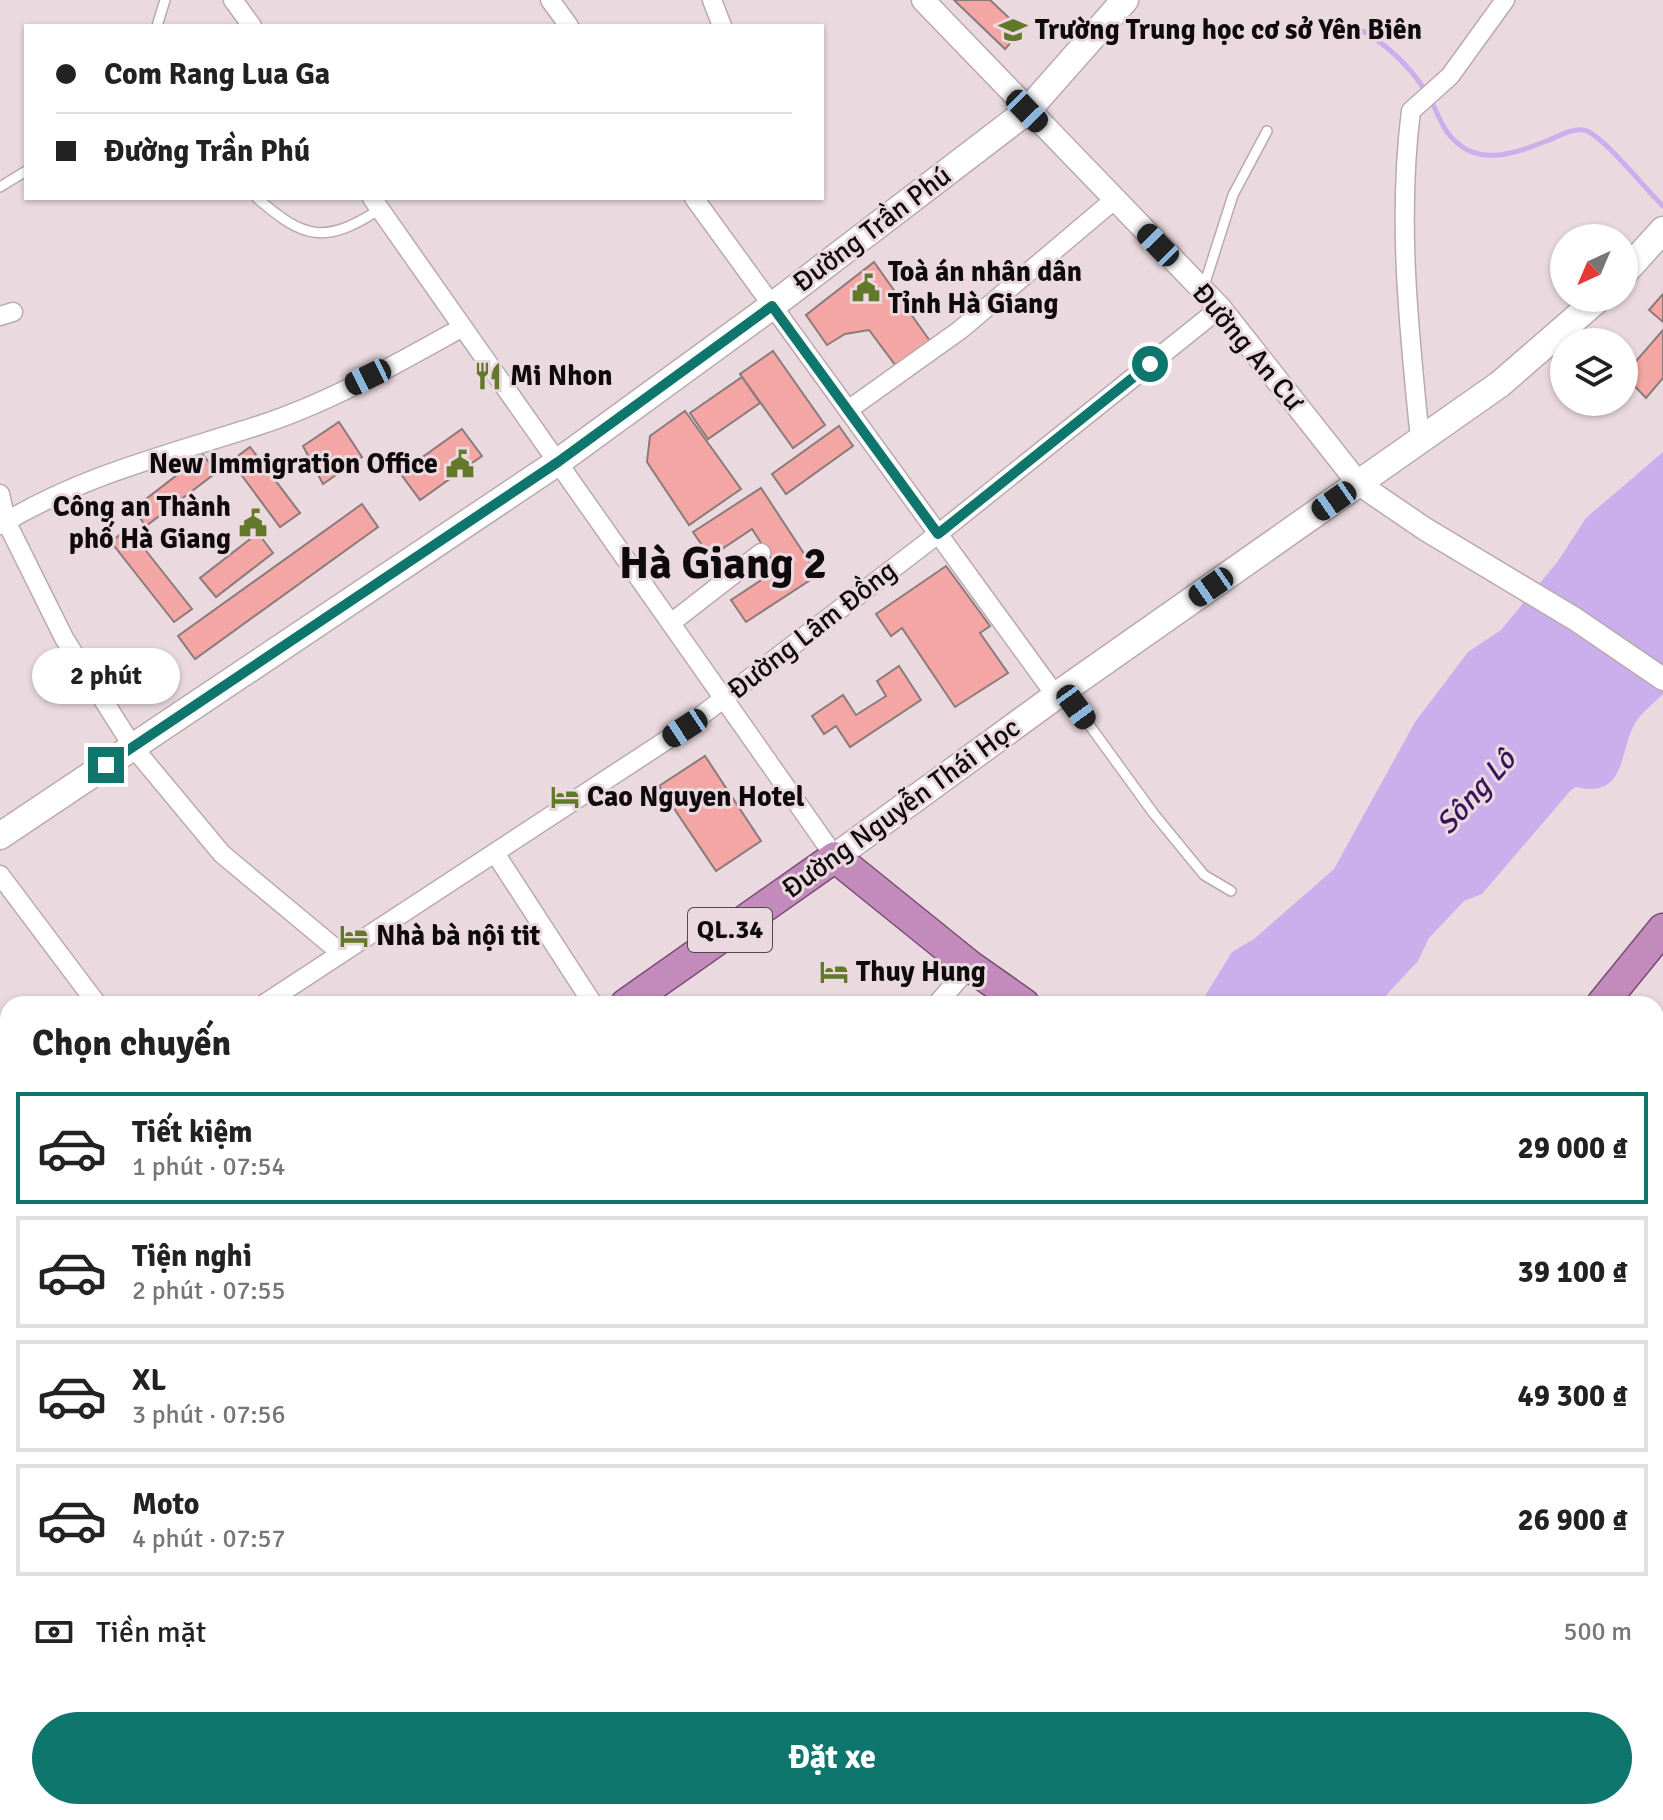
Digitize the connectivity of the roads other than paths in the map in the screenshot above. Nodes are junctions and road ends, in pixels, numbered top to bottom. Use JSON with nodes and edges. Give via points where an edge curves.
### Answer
{"nodes":[{"id":1,"x":165,"y":0,"type":"edge"},
{"id":2,"x":233,"y":0,"type":"edge"},
{"id":3,"x":550,"y":0,"type":"edge"},
{"id":4,"x":712,"y":0,"type":"edge"},
{"id":5,"x":923,"y":0,"type":"edge"},
{"id":6,"x":1125,"y":0,"type":"edge"},
{"id":7,"x":1505,"y":0,"type":"edge"},
{"id":8,"x":158,"y":24,"type":"edge"},
{"id":9,"x":251,"y":24,"type":"edge"},
{"id":10,"x":568,"y":24,"type":"edge"},
{"id":11,"x":721,"y":24,"type":"edge"},
{"id":12,"x":1027,"y":111,"type":"junction"},
{"id":13,"x":1267,"y":131,"type":"dead end"},
{"id":14,"x":24,"y":172,"type":"edge"},
{"id":15,"x":0,"y":187,"type":"edge"},
{"id":16,"x":259,"y":200,"type":"edge"},
{"id":17,"x":695,"y":200,"type":"edge"},
{"id":18,"x":714,"y":200,"type":"edge"},
{"id":19,"x":1114,"y":200,"type":"junction"},
{"id":20,"x":376,"y":203,"type":"edge"},
{"id":21,"x":707,"y":216,"type":"junction"},
{"id":22,"x":1660,"y":232,"type":"edge"},
{"id":23,"x":1638,"y":257,"type":"edge"},
{"id":24,"x":1203,"y":290,"type":"junction"},
{"id":25,"x":772,"y":306,"type":"junction"},
{"id":26,"x":1220,"y":308,"type":"junction"},
{"id":27,"x":1583,"y":312,"type":"edge"},
{"id":28,"x":463,"y":327,"type":"junction"},
{"id":29,"x":848,"y":410,"type":"junction"},
{"id":30,"x":1420,"y":439,"type":"junction"},
{"id":31,"x":558,"y":462,"type":"junction"},
{"id":32,"x":1359,"y":484,"type":"junction"},
{"id":33,"x":0,"y":494,"type":"edge"},
{"id":34,"x":3,"y":523,"type":"edge"},
{"id":35,"x":938,"y":534,"type":"junction"},
{"id":36,"x":761,"y":553,"type":"dead end"},
{"id":37,"x":671,"y":623,"type":"junction"},
{"id":38,"x":1663,"y":679,"type":"edge"},
{"id":39,"x":1060,"y":693,"type":"junction"},
{"id":40,"x":724,"y":699,"type":"junction"},
{"id":41,"x":133,"y":747,"type":"junction"},
{"id":42,"x":0,"y":836,"type":"edge"},
{"id":43,"x":495,"y":853,"type":"junction"},
{"id":44,"x":835,"y":857,"type":"junction"},
{"id":45,"x":0,"y":875,"type":"edge"},
{"id":46,"x":1231,"y":891,"type":"dead end"},
{"id":47,"x":1663,"y":929,"type":"edge"},
{"id":48,"x":341,"y":953,"type":"junction"},
{"id":49,"x":970,"y":966,"type":"junction"},
{"id":50,"x":91,"y":996,"type":"edge"},
{"id":51,"x":276,"y":996,"type":"edge"},
{"id":52,"x":588,"y":996,"type":"edge"},
{"id":53,"x":637,"y":996,"type":"edge"},
{"id":54,"x":944,"y":996,"type":"edge"},
{"id":55,"x":1013,"y":996,"type":"edge"},
{"id":56,"x":1609,"y":996,"type":"edge"}],
"edges":[{"from":1,"to":8,"type":"lane"},
{"from":2,"to":9,"type":"street"},
{"from":3,"to":10,"type":"street"},
{"from":4,"to":11,"type":"street"},
{"from":5,"to":12,"type":"street","name":"Đường An Cư"},
{"from":6,"to":12,"type":"main road","name":"Đường Trần Phú"},
{"from":7,"to":30,"type":"street","via":[[1450,76],[1411,111],[1406,146],[1406,300]]},
{"from":12,"to":19,"type":"street","name":"Đường An Cư"},
{"from":12,"to":25,"type":"main road","name":"Đường Trần Phú"},
{"from":13,"to":24,"type":"lane","via":[[1233,195]]},
{"from":14,"to":15,"type":"lane"},
{"from":16,"to":20,"type":"lane","via":[[285,222],[316,233],[353,224]]},
{"from":17,"to":21,"type":"street"},
{"from":18,"to":21,"type":"street"},
{"from":19,"to":24,"type":"street","name":"Đường An Cư"},
{"from":19,"to":29,"type":"street","via":[[960,330]]},
{"from":20,"to":28,"type":"street"},
{"from":21,"to":25,"type":"street"},
{"from":22,"to":23,"type":"main road"},
{"from":24,"to":26,"type":"street","name":"Đường An Cư"},
{"from":25,"to":29,"type":"street"},
{"from":25,"to":31,"type":"main road","name":"Đường Trần Phú"},
{"from":26,"to":32,"type":"street","name":"Đường An Cư"},
{"from":26,"to":35,"type":"street","name":"Đường Lâm Đồng"},
{"from":27,"to":30,"type":"main road","name":"Đường Nguyễn Thái Học","via":[[1500,384]]},
{"from":28,"to":31,"type":"street"},
{"from":28,"to":34,"type":"street","via":[[320,401],[262,425],[79,483]]},
{"from":29,"to":35,"type":"street"},
{"from":30,"to":32,"type":"main road","name":"Đường Nguyễn Thái Học"},
{"from":31,"to":37,"type":"street"},
{"from":31,"to":41,"type":"main road","name":"Đường Trần Phú"},
{"from":32,"to":38,"type":"street","name":"Đường An Cư"},
{"from":32,"to":39,"type":"main road","name":"Đường Nguyễn Thái Học"},
{"from":33,"to":34,"type":"street"},
{"from":34,"to":41,"type":"street","via":[[84,673]]},
{"from":35,"to":39,"type":"street"},
{"from":35,"to":40,"type":"street","name":"Đường Lâm Đồng"},
{"from":36,"to":37,"type":"street"},
{"from":37,"to":40,"type":"street"},
{"from":39,"to":44,"type":"main road","name":"Đường Nguyễn Thái Học"},
{"from":39,"to":46,"type":"lane","via":[[1204,875]]},
{"from":40,"to":43,"type":"street","name":"Đường Lâm Đồng"},
{"from":40,"to":44,"type":"street"},
{"from":41,"to":42,"type":"main road","name":"Đường Trần Phú"},
{"from":41,"to":48,"type":"street","via":[[222,854]]},
{"from":43,"to":48,"type":"street","name":"Đường Lâm Đồng"},
{"from":43,"to":52,"type":"street"},
{"from":44,"to":49,"type":"highway"},
{"from":44,"to":53,"type":"highway","name":"Đường Nguyễn Thái Học","number":"QL.34"},
{"from":45,"to":50,"type":"street"},
{"from":47,"to":56,"type":"highway"},
{"from":48,"to":51,"type":"street","name":"Đường Lâm Đồng"},
{"from":49,"to":54,"type":"street"},
{"from":49,"to":55,"type":"highway"}]}
